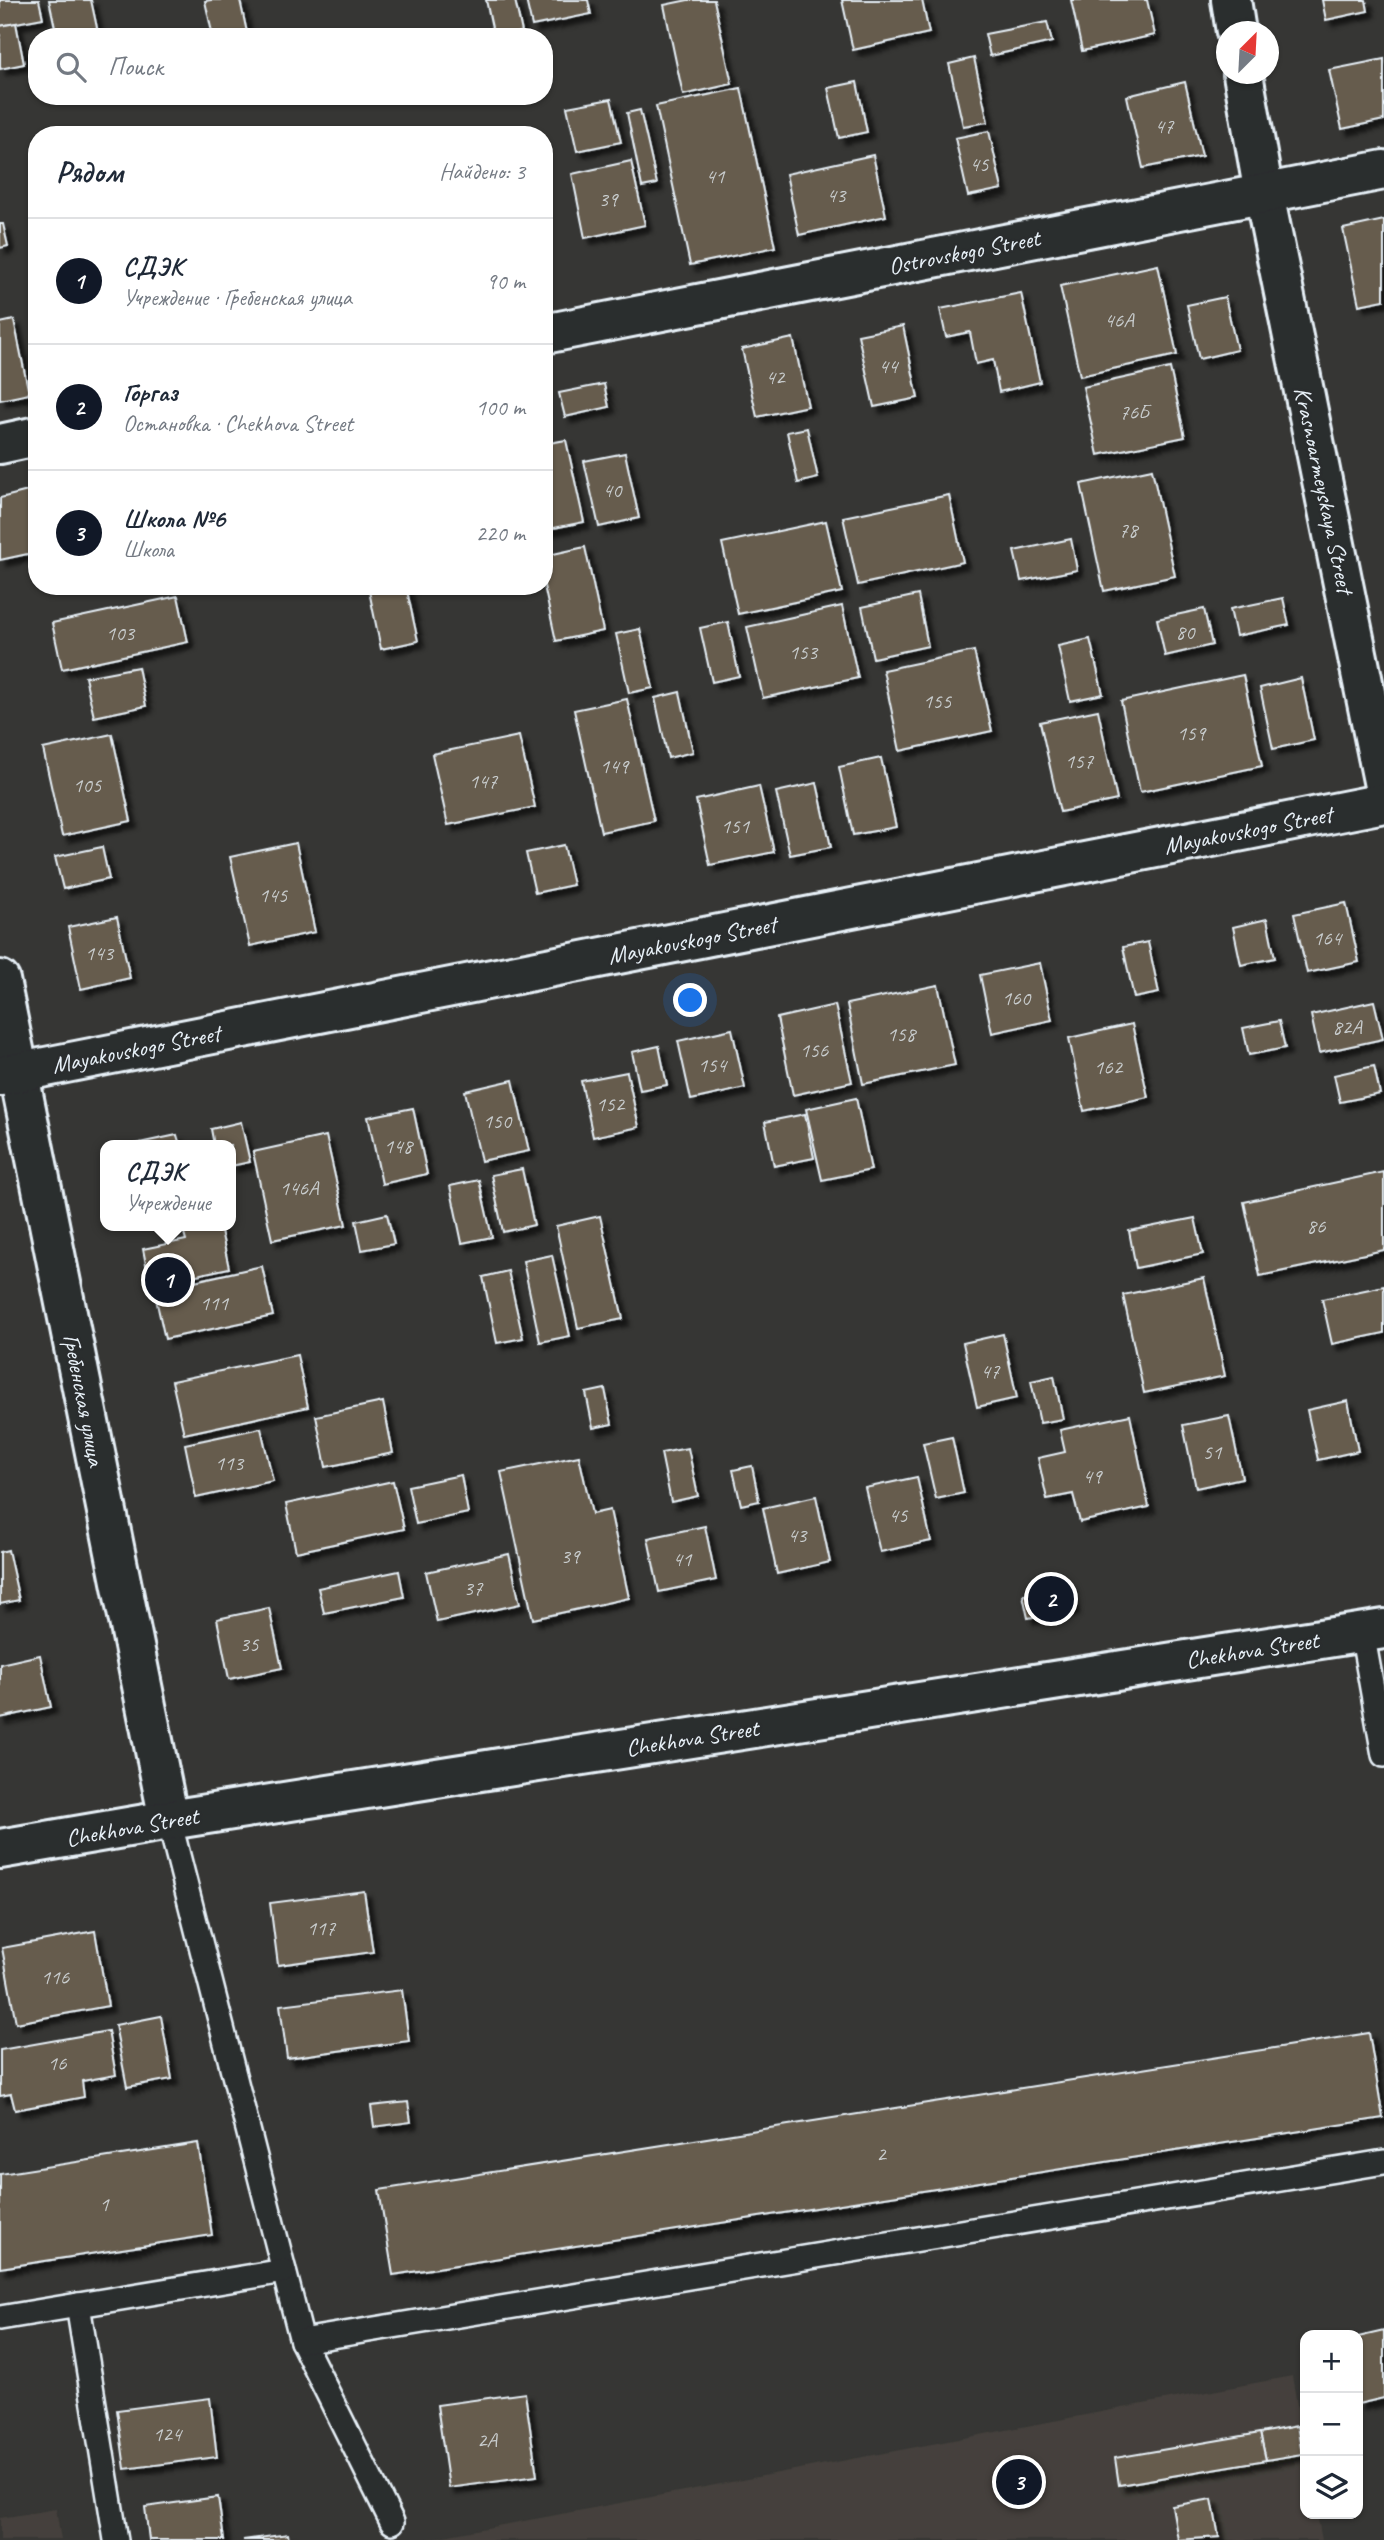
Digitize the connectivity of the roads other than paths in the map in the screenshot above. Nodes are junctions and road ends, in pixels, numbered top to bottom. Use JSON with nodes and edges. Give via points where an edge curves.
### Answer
{"nodes":[{"id":1,"x":1231,"y":0,"type":"edge"},
{"id":2,"x":1234,"y":21,"type":"edge"},
{"id":3,"x":1245,"y":84,"type":"edge"},
{"id":4,"x":1384,"y":170,"type":"edge"},
{"id":5,"x":1264,"y":194,"type":"junction"},
{"id":6,"x":553,"y":332,"type":"edge"},
{"id":7,"x":28,"y":438,"type":"edge"},
{"id":8,"x":0,"y":444,"type":"edge"},
{"id":9,"x":1384,"y":786,"type":"edge"},
{"id":10,"x":1384,"y":803,"type":"edge"},
{"id":11,"x":0,"y":980,"type":"edge"},
{"id":12,"x":9,"y":1074,"type":"edge"},
{"id":13,"x":1373,"y":1631,"type":"edge"},
{"id":14,"x":1384,"y":1755,"type":"edge"},
{"id":15,"x":169,"y":1820,"type":"junction"},
{"id":16,"x":0,"y":1849,"type":"edge"},
{"id":17,"x":1384,"y":2162,"type":"edge"},
{"id":18,"x":284,"y":2270,"type":"junction"},
{"id":19,"x":78,"y":2305,"type":"junction"},
{"id":20,"x":0,"y":2318,"type":"edge"},
{"id":21,"x":302,"y":2341,"type":"junction"},
{"id":22,"x":392,"y":2522,"type":"dead end"},
{"id":23,"x":116,"y":2540,"type":"edge"}],
"edges":[{"from":1,"to":2,"type":"street"},
{"from":3,"to":5,"type":"street","name":"Krasnoarmeyskaya Street"},
{"from":4,"to":5,"type":"street","name":"Ostrovskogo Street"},
{"from":5,"to":6,"type":"street","name":"Ostrovskogo Street"},
{"from":5,"to":9,"type":"street","name":"Krasnoarmeyskaya Street"},
{"from":7,"to":8,"type":"street"},
{"from":10,"to":12,"type":"street","name":"Mayakovskogo Street"},
{"from":11,"to":12,"type":"street","name":"Гребенская улица"},
{"from":12,"to":15,"type":"street","name":"Гребенская улица"},
{"from":13,"to":14,"type":"lane"},
{"from":13,"to":15,"type":"street","name":"Chekhova Street"},
{"from":15,"to":16,"type":"street","name":"Chekhova Street"},
{"from":15,"to":18,"type":"lane"},
{"from":17,"to":21,"type":"lane"},
{"from":18,"to":19,"type":"lane"},
{"from":18,"to":21,"type":"lane"},
{"from":19,"to":20,"type":"lane"},
{"from":19,"to":23,"type":"lane"},
{"from":21,"to":22,"type":"lane"}]}
